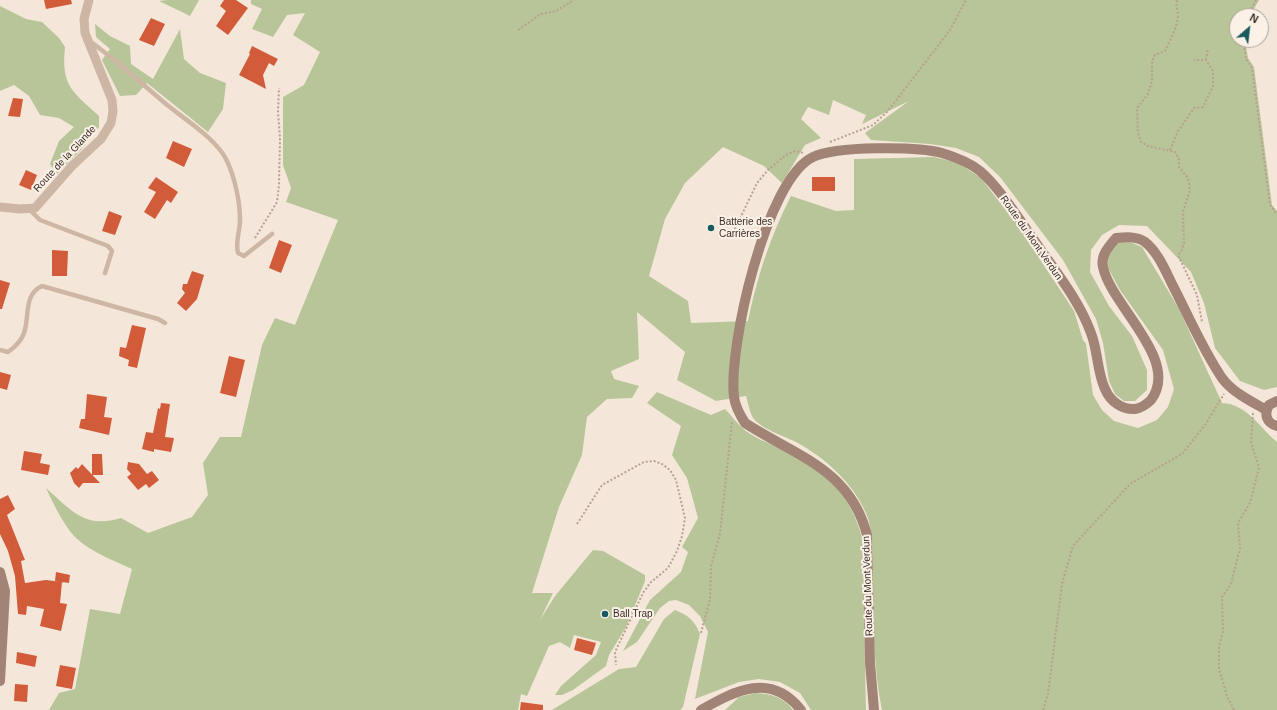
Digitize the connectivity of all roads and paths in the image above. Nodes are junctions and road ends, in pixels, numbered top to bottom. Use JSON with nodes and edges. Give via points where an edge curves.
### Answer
{"nodes":[{"id":1,"x":89,"y":0,"type":"edge"},
{"id":2,"x":574,"y":0,"type":"edge"},
{"id":3,"x":966,"y":0,"type":"edge"},
{"id":4,"x":1177,"y":0,"type":"edge"},
{"id":5,"x":518,"y":30,"type":"dead end"},
{"id":6,"x":88,"y":40,"type":"junction"},
{"id":7,"x":1244,"y":48,"type":"edge"},
{"id":8,"x":1208,"y":49,"type":"dead end"},
{"id":9,"x":1194,"y":60,"type":"dead end"},
{"id":10,"x":1206,"y":60,"type":"junction"},
{"id":11,"x":279,"y":88,"type":"dead end"},
{"id":12,"x":827,"y":144,"type":"dead end"},
{"id":13,"x":1170,"y":150,"type":"junction"},
{"id":14,"x":812,"y":157,"type":"junction"},
{"id":15,"x":0,"y":207,"type":"edge"},
{"id":16,"x":28,"y":208,"type":"junction"},
{"id":17,"x":1277,"y":214,"type":"edge"},
{"id":18,"x":733,"y":233,"type":"dead end"},
{"id":19,"x":272,"y":234,"type":"dead end"},
{"id":20,"x":244,"y":256,"type":"junction"},
{"id":21,"x":105,"y":273,"type":"dead end"},
{"id":22,"x":165,"y":323,"type":"dead end"},
{"id":23,"x":1203,"y":328,"type":"dead end"},
{"id":24,"x":0,"y":350,"type":"edge"},
{"id":25,"x":1230,"y":387,"type":"junction"},
{"id":26,"x":734,"y":400,"type":"junction"},
{"id":27,"x":1277,"y":401,"type":"edge"},
{"id":28,"x":1253,"y":402,"type":"junction"},
{"id":29,"x":1266,"y":410,"type":"junction"},
{"id":30,"x":1277,"y":426,"type":"edge"},
{"id":31,"x":577,"y":524,"type":"dead end"},
{"id":32,"x":0,"y":572,"type":"edge"},
{"id":33,"x":701,"y":633,"type":"dead end"},
{"id":34,"x":616,"y":664,"type":"dead end"},
{"id":35,"x":0,"y":681,"type":"edge"},
{"id":36,"x":702,"y":710,"type":"edge"},
{"id":37,"x":800,"y":710,"type":"edge"},
{"id":38,"x":874,"y":710,"type":"edge"},
{"id":39,"x":1043,"y":710,"type":"edge"},
{"id":40,"x":1234,"y":710,"type":"edge"}],
"edges":[{"from":1,"to":6,"type":"street","name":"Route de la Glande","via":[[84,19]]},
{"from":2,"to":5,"type":"path","via":[[556,11],[541,14]]},
{"from":3,"to":12,"type":"path","via":[[950,30],[888,110],[873,125]]},
{"from":4,"to":13,"type":"path","via":[[1178,17],[1174,32],[1165,50],[1155,55],[1152,61],[1152,81],[1148,94],[1137,108],[1141,142]]},
{"from":6,"to":16,"type":"street","name":"Route de la Glande","via":[[112,100],[111,123],[101,139],[72,166],[35,208]]},
{"from":6,"to":20,"type":"lane","via":[[115,59],[218,146],[232,176],[240,219],[238,253]]},
{"from":7,"to":17,"type":"path","via":[[1246,59],[1252,68],[1270,205]]},
{"from":8,"to":10,"type":"path"},
{"from":9,"to":10,"type":"path"},
{"from":10,"to":13,"type":"path","via":[[1213,71],[1213,86],[1203,107],[1194,108],[1178,131]]},
{"from":11,"to":20,"type":"path","via":[[280,177],[277,202]]},
{"from":13,"to":23,"type":"path","via":[[1179,158],[1179,167],[1188,178],[1190,190],[1183,212],[1184,243],[1178,255],[1197,295]]},
{"from":14,"to":18,"type":"path","via":[[795,151],[768,170],[757,182]]},
{"from":14,"to":25,"type":"street","name":"Route du Mont Verdun","via":[[853,150],[912,149],[935,151],[960,159],[981,171],[1010,205],[1080,307],[1092,335],[1104,388],[1111,400],[1121,407],[1135,409],[1147,404],[1157,392],[1159,379],[1146,341],[1112,289],[1102,266],[1104,253],[1116,238],[1129,236],[1145,242],[1161,262],[1207,353]]},
{"from":14,"to":26,"type":"street","name":"Route du Mont Verdun","via":[[788,182],[772,213],[760,246],[750,279],[740,330],[733,384]]},
{"from":15,"to":16,"type":"street"},
{"from":16,"to":21,"type":"lane","via":[[40,220],[108,246],[112,251]]},
{"from":19,"to":20,"type":"lane"},
{"from":22,"to":24,"type":"lane","via":[[42,286],[34,290],[30,299],[24,333],[18,344],[8,352]]},
{"from":25,"to":28,"type":"street","name":"Route du Mont Verdun"},
{"from":25,"to":39,"type":"path","via":[[1182,454],[1130,484],[1073,546],[1062,584],[1048,694]]},
{"from":26,"to":33,"type":"path","via":[[720,534],[711,566],[710,599]]},
{"from":26,"to":38,"type":"street","name":"Route du Mont Verdun","via":[[745,423],[816,464],[846,491],[862,517],[867,535],[870,663]]},
{"from":27,"to":29,"type":"street"},
{"from":28,"to":29,"type":"street","name":"Route du Mont Verdun"},
{"from":28,"to":40,"type":"path","via":[[1251,443],[1259,467],[1250,503],[1238,523],[1240,548],[1231,584],[1222,597],[1223,631],[1219,646],[1219,669]]},
{"from":29,"to":30,"type":"street","via":[[1268,421]]},
{"from":31,"to":34,"type":"path","via":[[602,485],[644,462],[654,461],[662,464],[670,470],[676,480],[685,518],[678,551],[668,568],[650,583],[643,593],[615,652]]},
{"from":32,"to":35,"type":"street","via":[[5,590]]},
{"from":36,"to":37,"type":"street","via":[[736,691],[756,687],[774,689],[792,699]]}]}
